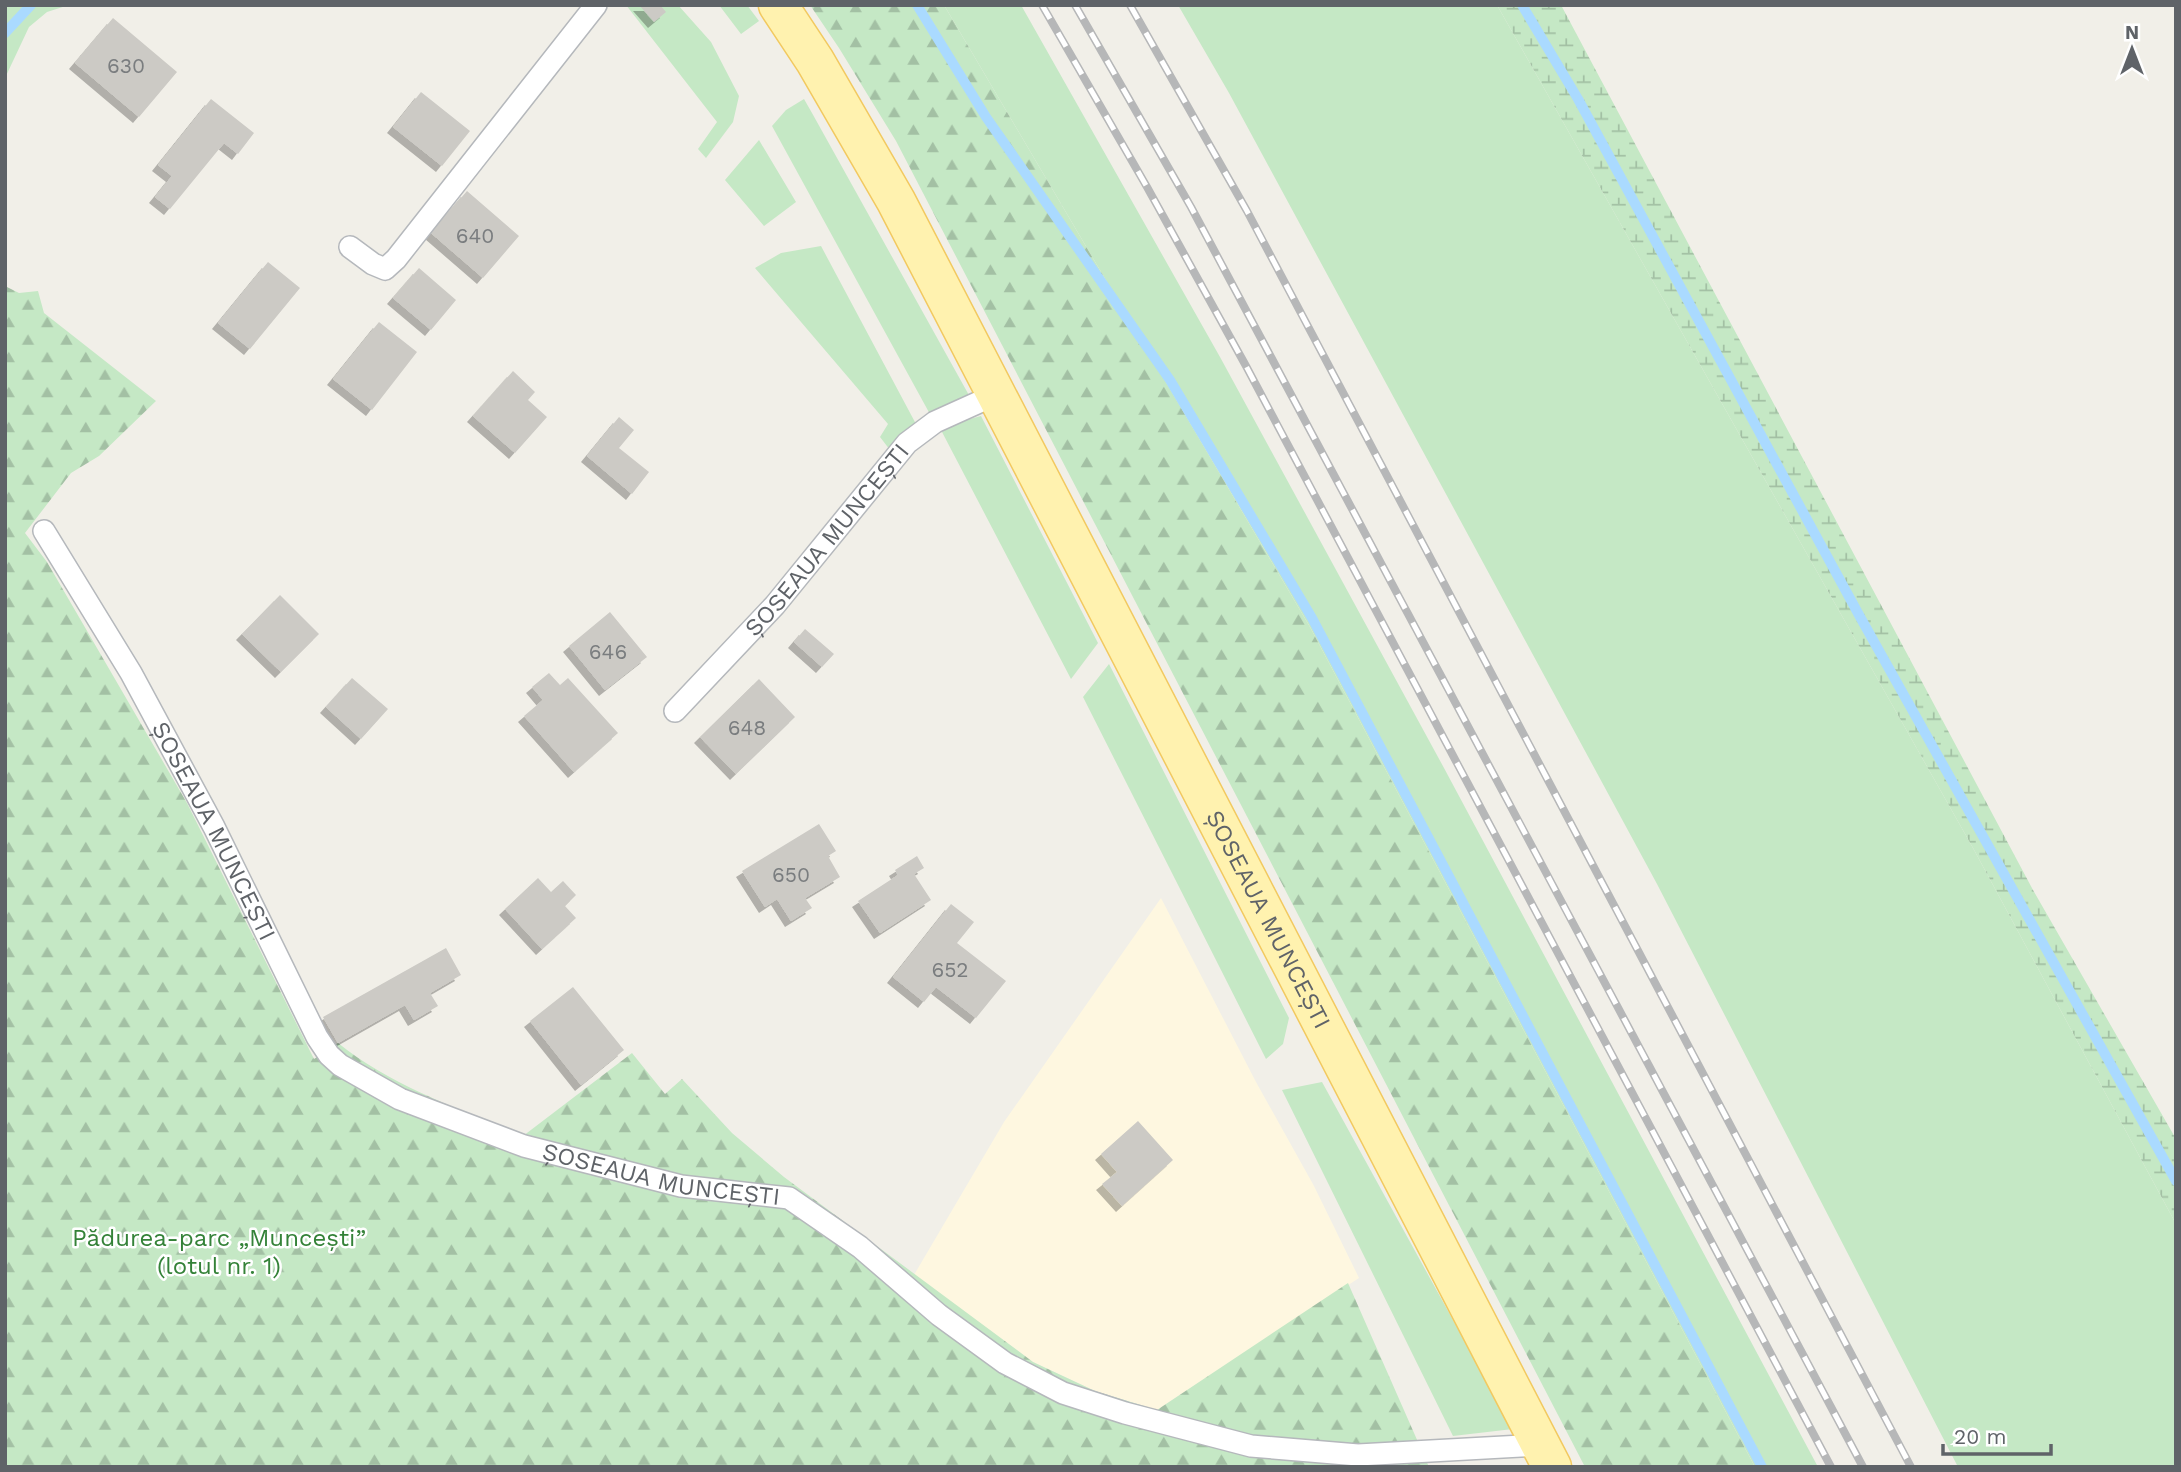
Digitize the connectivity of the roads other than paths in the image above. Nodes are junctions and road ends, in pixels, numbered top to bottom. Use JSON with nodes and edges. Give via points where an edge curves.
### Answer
{"nodes":[{"id":1,"x":596,"y":5,"type":"edge"},
{"id":2,"x":778,"y":5,"type":"edge"},
{"id":3,"x":350,"y":247,"type":"dead end"},
{"id":4,"x":997,"y":394,"type":"junction"},
{"id":5,"x":44,"y":531,"type":"dead end"},
{"id":6,"x":675,"y":711,"type":"dead end"},
{"id":7,"x":1546,"y":1456,"type":"edge"}],
"edges":[{"from":1,"to":3,"type":"lane","via":[[396,259],[385,269]]},
{"from":2,"to":4,"type":"main road","name":"ȘOSEAUA MUNCEȘTI","via":[[896,201]]},
{"from":4,"to":6,"type":"lane","name":"ȘOSEAUA MUNCEȘTI","via":[[935,422],[907,443],[775,605]]},
{"from":4,"to":7,"type":"main road","name":"ȘOSEAUA MUNCEȘTI"},
{"from":5,"to":7,"type":"lane","name":"ȘOSEAUA MUNCEȘTI","via":[[131,673],[208,815],[317,1037],[340,1065],[400,1099],[524,1146],[681,1186],[789,1198],[860,1247],[939,1315],[1005,1363],[1063,1393],[1111,1409],[1251,1446],[1358,1455]]}]}
